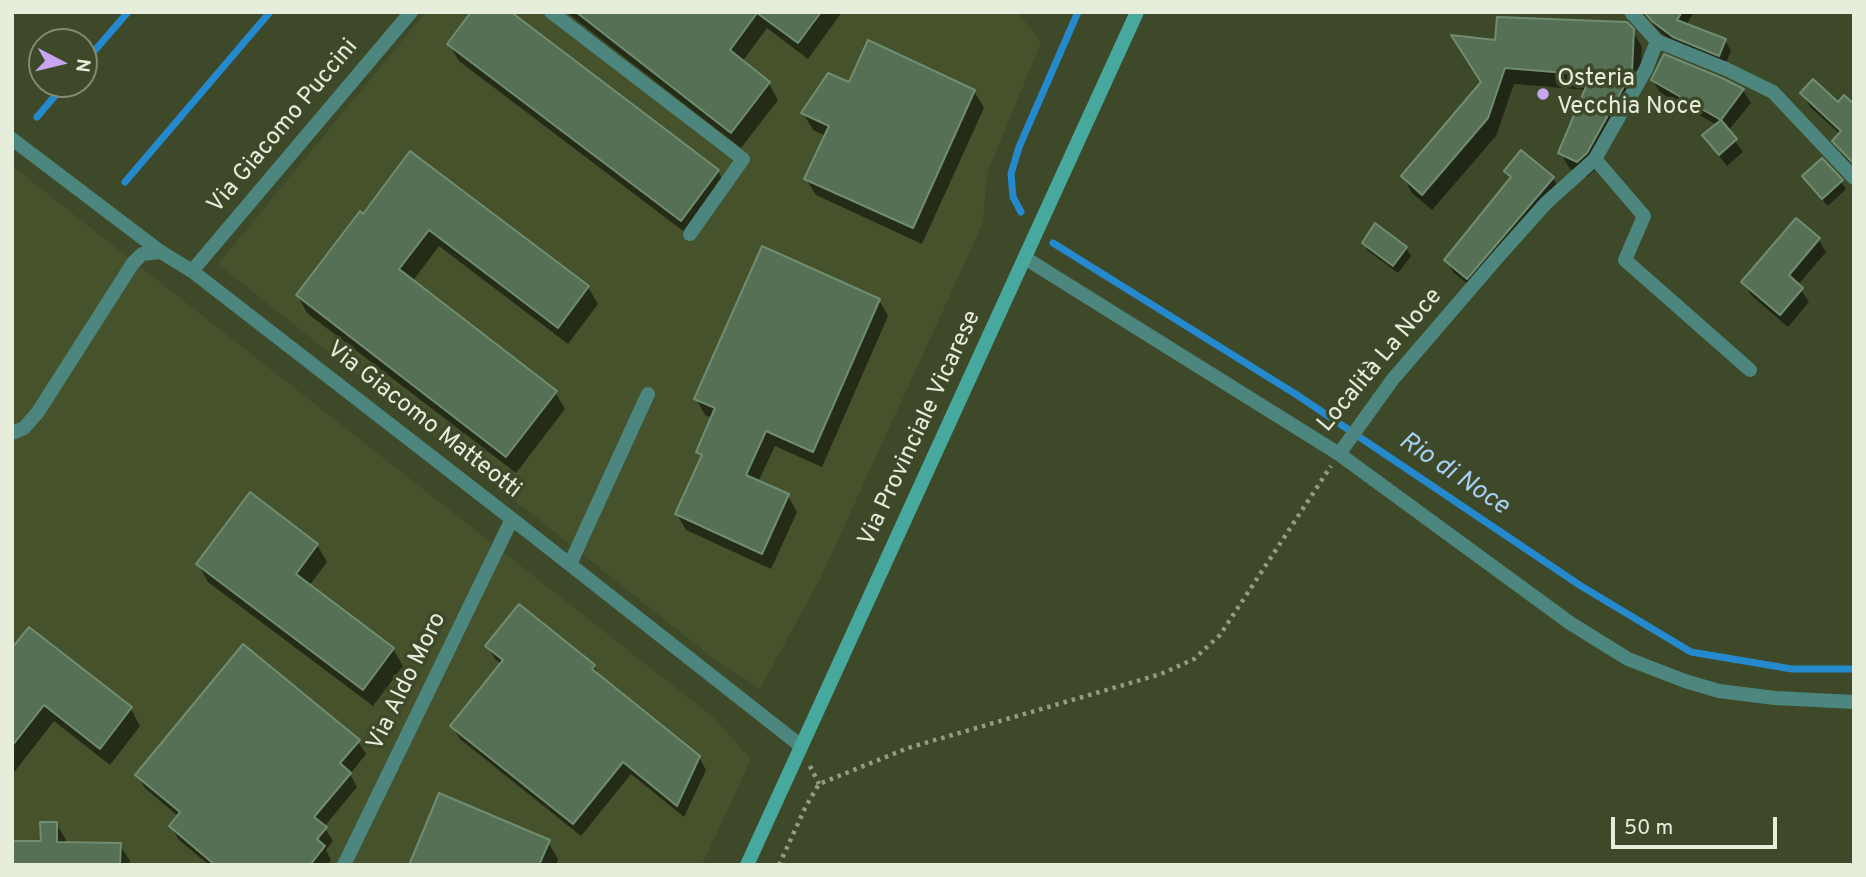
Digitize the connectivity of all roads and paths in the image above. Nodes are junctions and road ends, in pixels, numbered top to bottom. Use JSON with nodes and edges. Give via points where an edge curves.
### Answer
{"nodes":[{"id":1,"x":411,"y":12,"type":"edge"},
{"id":2,"x":551,"y":12,"type":"edge"},
{"id":3,"x":1137,"y":12,"type":"edge"},
{"id":4,"x":1631,"y":12,"type":"edge"},
{"id":5,"x":1657,"y":41,"type":"junction"},
{"id":6,"x":12,"y":139,"type":"edge"},
{"id":7,"x":1595,"y":159,"type":"junction"},
{"id":8,"x":1854,"y":178,"type":"edge"},
{"id":9,"x":690,"y":234,"type":"dead end"},
{"id":10,"x":161,"y":252,"type":"junction"},
{"id":11,"x":1025,"y":258,"type":"junction"},
{"id":12,"x":192,"y":271,"type":"junction"},
{"id":13,"x":1750,"y":370,"type":"dead end"},
{"id":14,"x":648,"y":394,"type":"dead end"},
{"id":15,"x":12,"y":433,"type":"edge"},
{"id":16,"x":1343,"y":448,"type":"junction"},
{"id":17,"x":512,"y":519,"type":"junction"},
{"id":18,"x":570,"y":565,"type":"junction"},
{"id":19,"x":1854,"y":702,"type":"edge"},
{"id":20,"x":801,"y":746,"type":"junction"},
{"id":21,"x":344,"y":865,"type":"edge"},
{"id":22,"x":747,"y":865,"type":"edge"},
{"id":23,"x":779,"y":865,"type":"edge"}],
"edges":[{"from":1,"to":12,"type":"street","name":"Via Giacomo Puccini"},
{"from":2,"to":9,"type":"street","via":[[743,159]]},
{"from":3,"to":11,"type":"main road","name":"Via Provinciale Vicarese"},
{"from":4,"to":5,"type":"street"},
{"from":5,"to":7,"type":"street","name":"Località La Noce"},
{"from":5,"to":8,"type":"street","via":[[1773,92]]},
{"from":6,"to":10,"type":"street","name":"Via Giacomo Matteotti"},
{"from":7,"to":13,"type":"street","via":[[1644,216],[1625,260]]},
{"from":7,"to":16,"type":"street","name":"Località La Noce","via":[[1546,203],[1497,258],[1394,379]]},
{"from":10,"to":12,"type":"street","name":"Via Giacomo Matteotti"},
{"from":10,"to":15,"type":"street","via":[[142,254],[132,263],[38,412],[24,428]]},
{"from":11,"to":16,"type":"street","name":"Località La Noce"},
{"from":11,"to":20,"type":"main road","name":"Via Provinciale Vicarese"},
{"from":12,"to":17,"type":"street","name":"Via Giacomo Matteotti"},
{"from":14,"to":18,"type":"street"},
{"from":16,"to":19,"type":"street","via":[[1570,623],[1628,659],[1719,691]]},
{"from":16,"to":23,"type":"path","via":[[1220,635],[1194,659],[1161,674],[908,748],[819,784]]},
{"from":17,"to":18,"type":"street","name":"Via Giacomo Matteotti"},
{"from":17,"to":21,"type":"street","name":"Via Aldo Moro"},
{"from":18,"to":20,"type":"street","name":"Via Giacomo Matteotti"},
{"from":20,"to":22,"type":"main road","name":"Via Provinciale Vicarese"}]}
